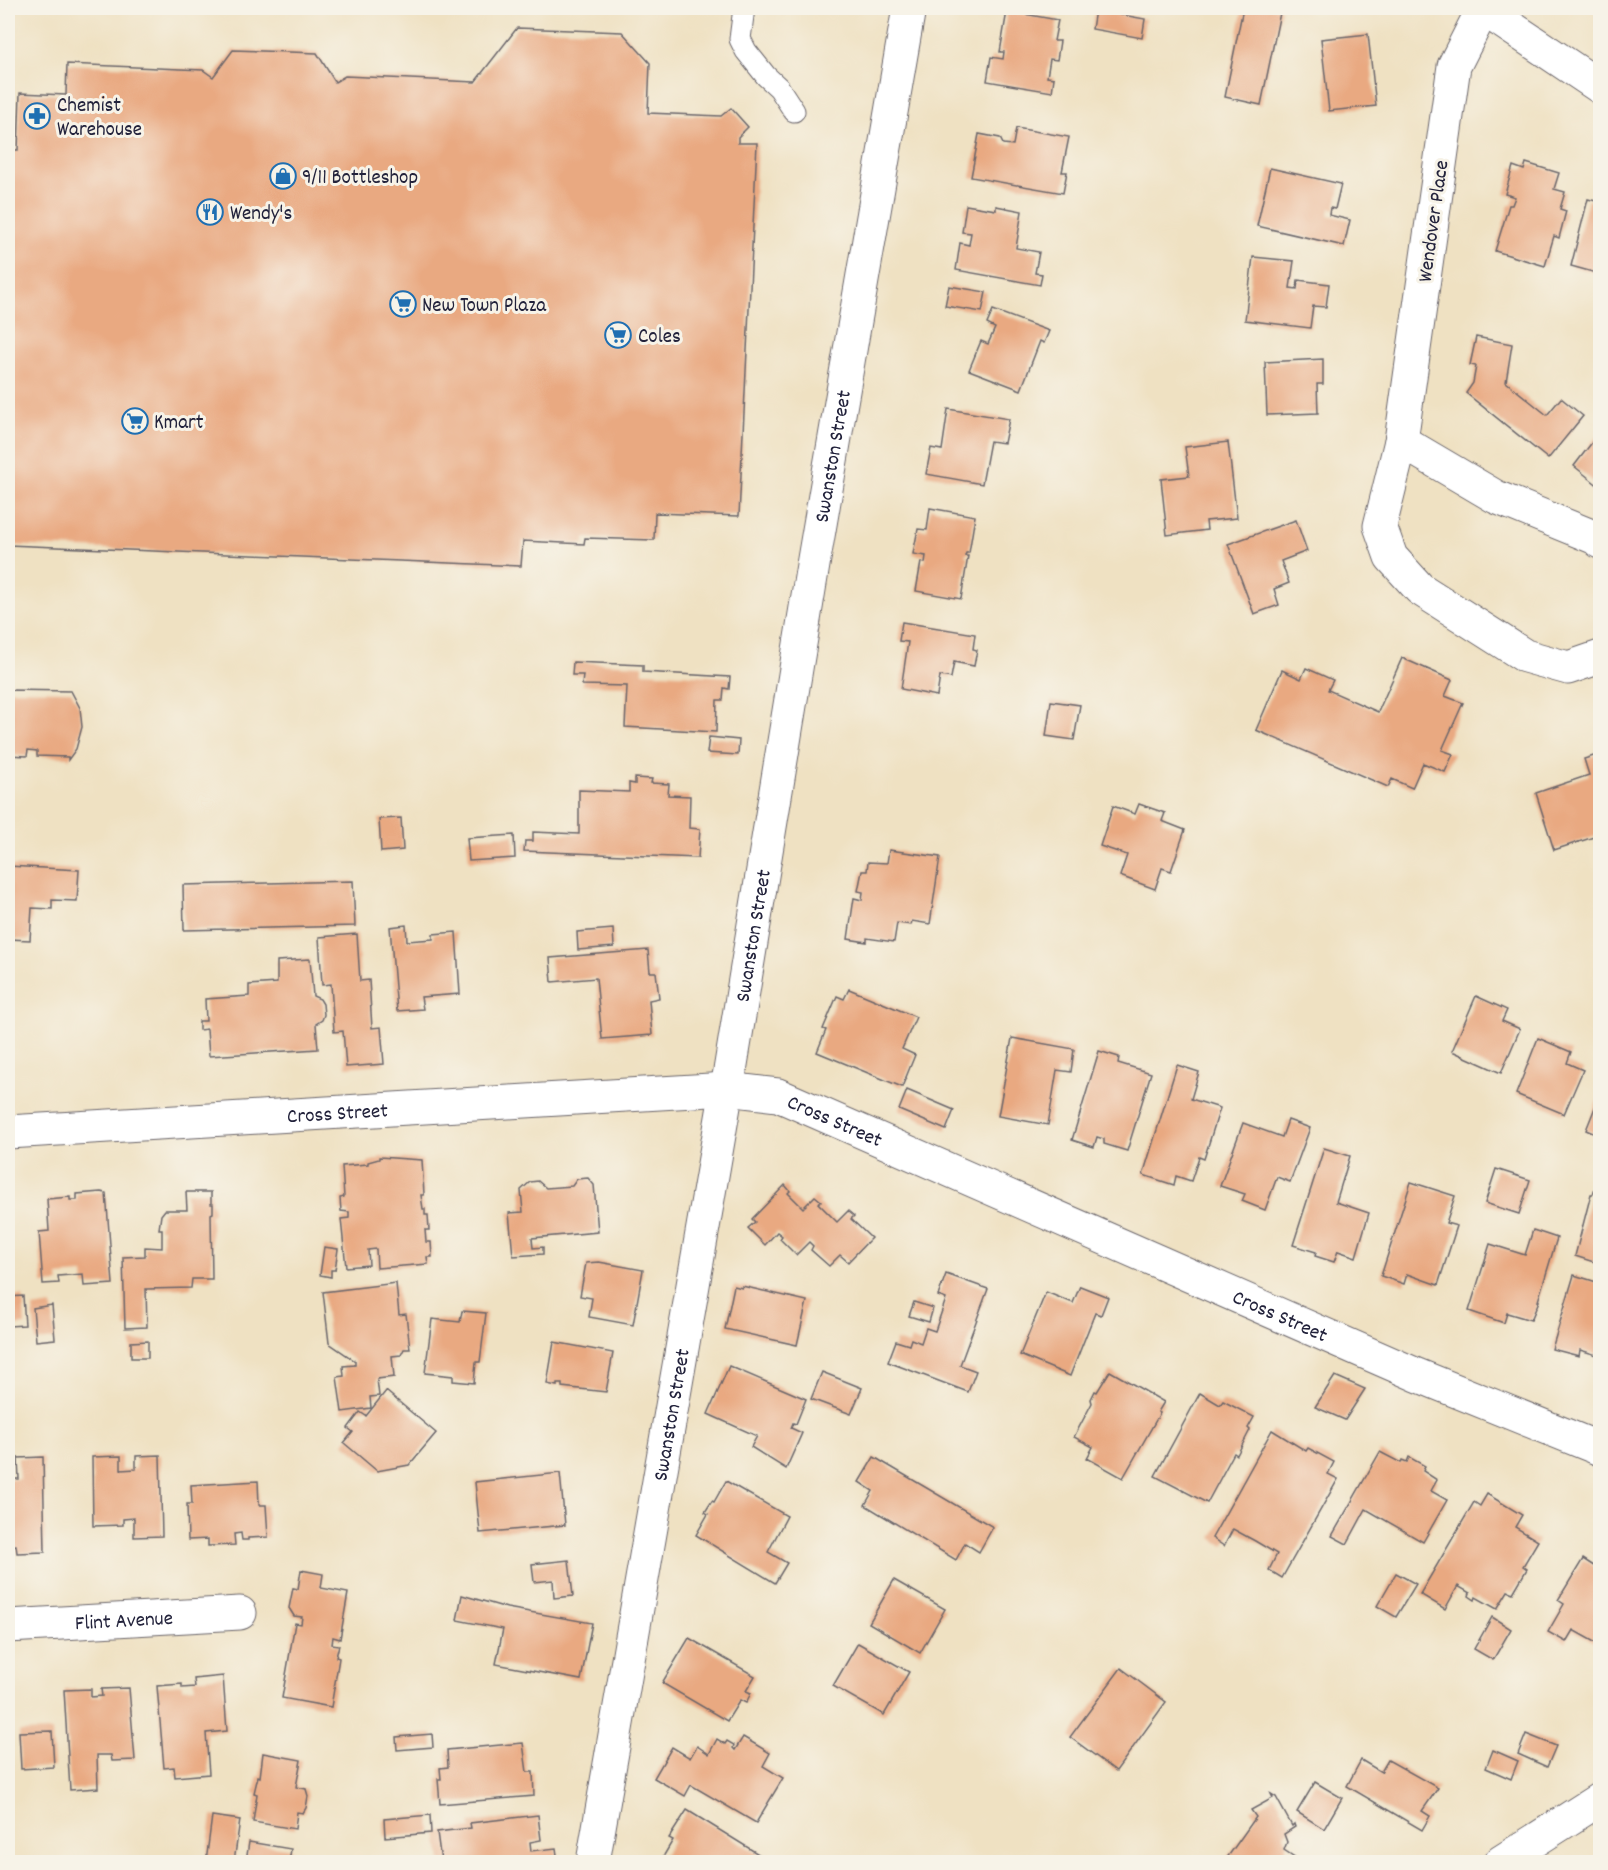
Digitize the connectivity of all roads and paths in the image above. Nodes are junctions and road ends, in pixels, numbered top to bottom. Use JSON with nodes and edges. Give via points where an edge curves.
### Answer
{"nodes":[{"id":1,"x":744,"y":8,"type":"edge"},
{"id":2,"x":909,"y":8,"type":"edge"},
{"id":3,"x":1482,"y":8,"type":"edge"},
{"id":4,"x":1600,"y":87,"type":"edge"},
{"id":5,"x":794,"y":111,"type":"dead end"},
{"id":6,"x":1401,"y":441,"type":"junction"},
{"id":7,"x":1600,"y":542,"type":"edge"},
{"id":8,"x":1600,"y":657,"type":"edge"},
{"id":9,"x":727,"y":1089,"type":"junction"},
{"id":10,"x":8,"y":1132,"type":"edge"},
{"id":11,"x":1600,"y":1449,"type":"edge"},
{"id":12,"x":240,"y":1613,"type":"dead end"},
{"id":13,"x":8,"y":1626,"type":"edge"},
{"id":14,"x":1600,"y":1799,"type":"edge"},
{"id":15,"x":593,"y":1863,"type":"edge"},
{"id":16,"x":1502,"y":1863,"type":"edge"}],
"edges":[{"from":1,"to":5,"type":"lane","via":[[740,39]]},
{"from":2,"to":9,"type":"street","name":"Swanston Street"},
{"from":3,"to":4,"type":"street"},
{"from":3,"to":6,"type":"street","name":"Wendover Place","via":[[1454,66]]},
{"from":6,"to":7,"type":"street","via":[[1496,497]]},
{"from":6,"to":8,"type":"street","name":"Wendover Place","via":[[1380,526],[1391,557],[1420,590],[1525,656],[1568,668]]},
{"from":9,"to":10,"type":"street","name":"Cross Street"},
{"from":9,"to":11,"type":"street","name":"Cross Street","via":[[778,1095],[1417,1375]]},
{"from":9,"to":15,"type":"street","name":"Swanston Street"},
{"from":12,"to":13,"type":"street","name":"Flint Avenue"},
{"from":14,"to":16,"type":"street"}]}
